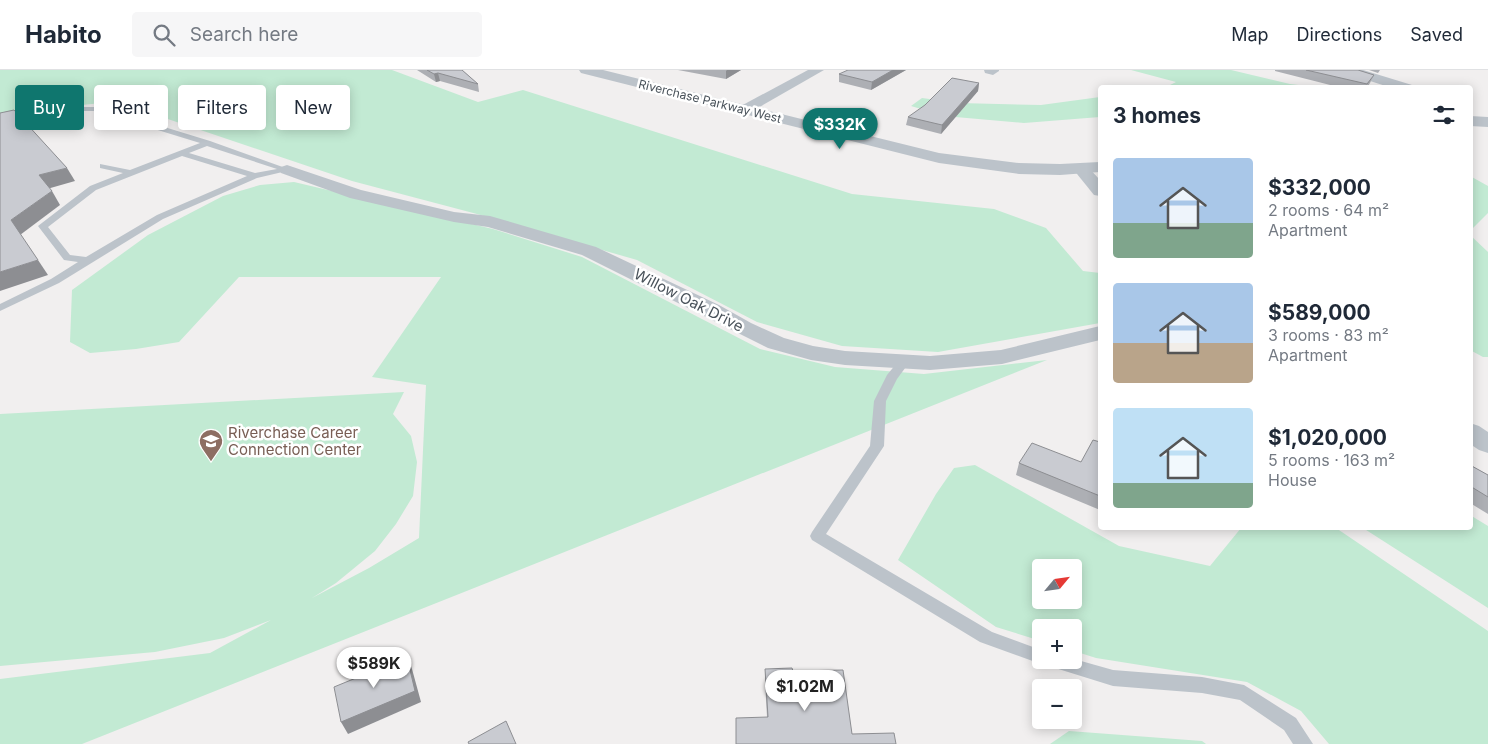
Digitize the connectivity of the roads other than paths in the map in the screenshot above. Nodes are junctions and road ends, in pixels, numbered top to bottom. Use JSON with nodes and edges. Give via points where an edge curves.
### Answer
{"nodes":[{"id":1,"x":586,"y":70,"type":"edge"},
{"id":2,"x":818,"y":70,"type":"edge"},
{"id":3,"x":1350,"y":70,"type":"edge"},
{"id":4,"x":1398,"y":85,"type":"edge"},
{"id":5,"x":744,"y":110,"type":"junction"},
{"id":6,"x":0,"y":117,"type":"edge"},
{"id":7,"x":1473,"y":122,"type":"edge"},
{"id":8,"x":1488,"y":122,"type":"edge"},
{"id":9,"x":207,"y":143,"type":"junction"},
{"id":10,"x":182,"y":153,"type":"junction"},
{"id":11,"x":103,"y":166,"type":"dead end"},
{"id":12,"x":1098,"y":167,"type":"edge"},
{"id":13,"x":1081,"y":169,"type":"junction"},
{"id":14,"x":287,"y":170,"type":"junction"},
{"id":15,"x":131,"y":173,"type":"junction"},
{"id":16,"x":255,"y":176,"type":"junction"},
{"id":17,"x":1098,"y":189,"type":"edge"},
{"id":18,"x":88,"y":260,"type":"junction"},
{"id":19,"x":0,"y":308,"type":"edge"},
{"id":20,"x":1098,"y":333,"type":"edge"},
{"id":21,"x":905,"y":360,"type":"junction"},
{"id":22,"x":1473,"y":434,"type":"edge"},
{"id":23,"x":1488,"y":444,"type":"edge"},
{"id":24,"x":1032,"y":654,"type":"edge"},
{"id":25,"x":1082,"y":669,"type":"edge"},
{"id":26,"x":1304,"y":744,"type":"edge"}],
"edges":[{"from":1,"to":5,"type":"street","name":"Riverchase Parkway West"},
{"from":2,"to":5,"type":"street"},
{"from":3,"to":4,"type":"street"},
{"from":5,"to":13,"type":"street","name":"Riverchase Parkway West","via":[[957,162],[1026,169]]},
{"from":6,"to":9,"type":"lane","via":[[70,108],[96,110]]},
{"from":7,"to":8,"type":"street"},
{"from":9,"to":10,"type":"lane"},
{"from":9,"to":14,"type":"lane"},
{"from":10,"to":15,"type":"lane"},
{"from":10,"to":16,"type":"lane"},
{"from":11,"to":15,"type":"lane"},
{"from":12,"to":13,"type":"street","name":"Riverchase Parkway West"},
{"from":13,"to":17,"type":"street"},
{"from":14,"to":16,"type":"lane"},
{"from":14,"to":21,"type":"street","name":"Willow Oak Drive","via":[[356,194],[490,222],[589,251],[776,343],[845,358]]},
{"from":15,"to":18,"type":"lane","via":[[93,188],[43,226],[67,258]]},
{"from":16,"to":18,"type":"lane","via":[[160,217]]},
{"from":18,"to":19,"type":"lane","via":[[55,281]]},
{"from":20,"to":21,"type":"street","name":"Willow Oak Drive","via":[[1002,356],[930,363]]},
{"from":21,"to":24,"type":"lane","via":[[891,378],[880,401],[877,446],[817,536],[986,637]]},
{"from":22,"to":23,"type":"street"},
{"from":25,"to":26,"type":"lane","via":[[1113,678],[1244,692],[1290,724]]}]}
